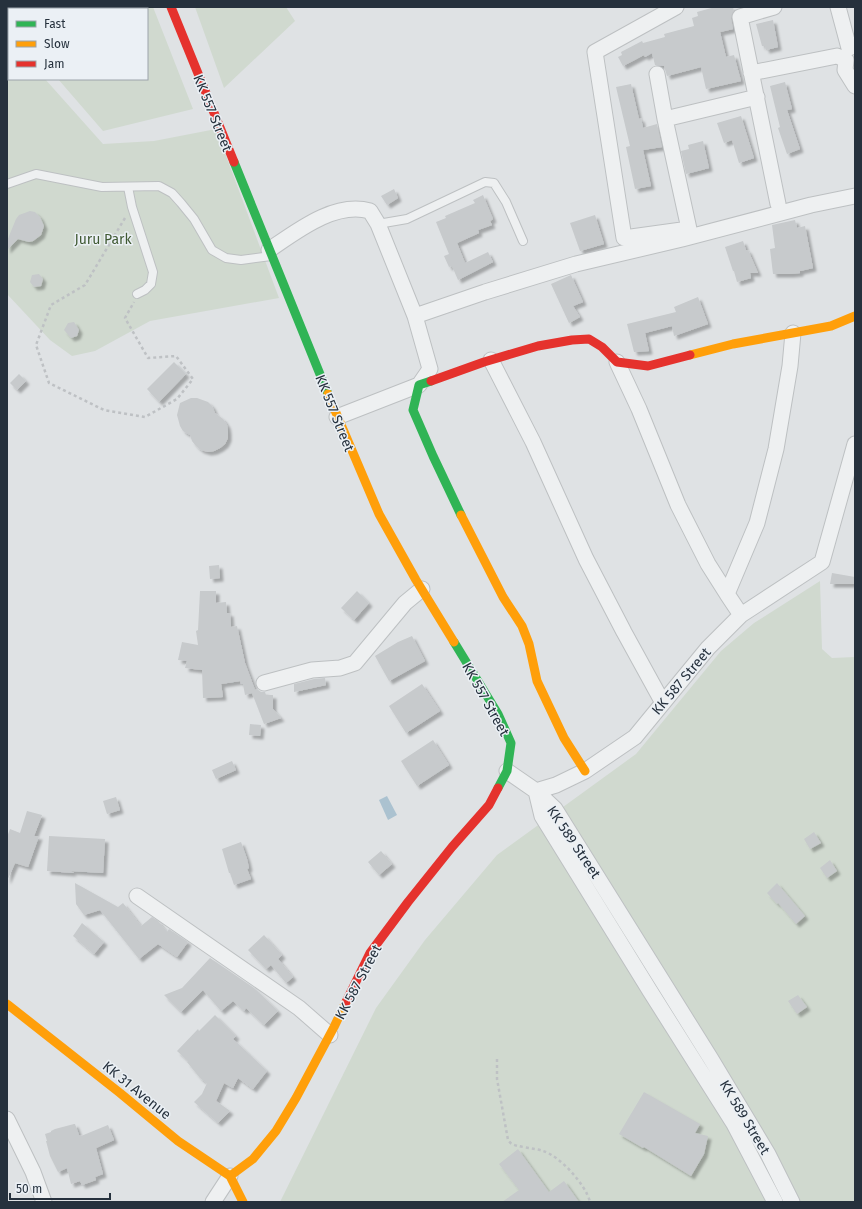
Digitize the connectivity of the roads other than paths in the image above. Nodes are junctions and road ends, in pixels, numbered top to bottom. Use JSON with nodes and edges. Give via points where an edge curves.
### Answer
{"nodes":[{"id":1,"x":171,"y":7,"type":"edge"},
{"id":2,"x":676,"y":7,"type":"edge"},
{"id":3,"x":774,"y":7,"type":"edge"},
{"id":4,"x":838,"y":7,"type":"edge"},
{"id":5,"x":855,"y":46,"type":"edge"},
{"id":6,"x":751,"y":73,"type":"junction"},
{"id":7,"x":657,"y":74,"type":"dead end"},
{"id":8,"x":855,"y":86,"type":"edge"},
{"id":9,"x":757,"y":97,"type":"junction"},
{"id":10,"x":665,"y":120,"type":"junction"},
{"id":11,"x":7,"y":184,"type":"edge"},
{"id":12,"x":128,"y":187,"type":"junction"},
{"id":13,"x":855,"y":196,"type":"edge"},
{"id":14,"x":778,"y":204,"type":"dead end"},
{"id":15,"x":378,"y":224,"type":"junction"},
{"id":16,"x":523,"y":241,"type":"dead end"},
{"id":17,"x":270,"y":253,"type":"junction"},
{"id":18,"x":137,"y":294,"type":"road end"},
{"id":19,"x":414,"y":316,"type":"junction"},
{"id":20,"x":855,"y":316,"type":"edge"},
{"id":21,"x":793,"y":332,"type":"junction"},
{"id":22,"x":491,"y":360,"type":"junction"},
{"id":23,"x":617,"y":362,"type":"junction"},
{"id":24,"x":419,"y":385,"type":"junction"},
{"id":25,"x":337,"y":418,"type":"junction"},
{"id":26,"x":855,"y":444,"type":"edge"},
{"id":27,"x":422,"y":589,"type":"junction"},
{"id":28,"x":727,"y":594,"type":"junction"},
{"id":29,"x":742,"y":615,"type":"junction"},
{"id":30,"x":264,"y":682,"type":"dead end"},
{"id":31,"x":663,"y":703,"type":"junction"},
{"id":32,"x":507,"y":771,"type":"junction"},
{"id":33,"x":585,"y":771,"type":"junction"},
{"id":34,"x":536,"y":791,"type":"junction"},
{"id":35,"x":137,"y":896,"type":"dead end"},
{"id":36,"x":7,"y":1004,"type":"edge"},
{"id":37,"x":330,"y":1035,"type":"junction"},
{"id":38,"x":7,"y":1119,"type":"edge"},
{"id":39,"x":230,"y":1176,"type":"junction"},
{"id":40,"x":44,"y":1202,"type":"edge"},
{"id":41,"x":213,"y":1202,"type":"edge"},
{"id":42,"x":243,"y":1202,"type":"edge"},
{"id":43,"x":775,"y":1202,"type":"edge"},
{"id":44,"x":792,"y":1202,"type":"edge"}],
"edges":[{"from":1,"to":17,"type":"street","name":"KK 557 Street"},
{"from":2,"to":10,"type":"street","via":[[595,52],[624,238],[689,229]]},
{"from":3,"to":6,"type":"street","via":[[740,17]]},
{"from":4,"to":5,"type":"street","via":[[849,48]]},
{"from":6,"to":8,"type":"street","via":[[837,56],[846,60],[845,70]]},
{"from":6,"to":9,"type":"street"},
{"from":7,"to":10,"type":"street"},
{"from":9,"to":10,"type":"street"},
{"from":9,"to":14,"type":"street"},
{"from":11,"to":12,"type":"lane","via":[[36,174],[102,187]]},
{"from":12,"to":17,"type":"lane","via":[[159,186],[172,193],[194,219],[212,250],[226,258],[241,260]]},
{"from":12,"to":18,"type":"lane","via":[[153,272],[151,284]]},
{"from":13,"to":19,"type":"street","via":[[576,264]]},
{"from":15,"to":16,"type":"lane","via":[[407,219],[485,182],[494,183],[506,202]]},
{"from":15,"to":17,"type":"street","via":[[370,211],[359,208],[341,210],[303,227]]},
{"from":15,"to":19,"type":"street"},
{"from":17,"to":25,"type":"street","name":"KK 557 Street"},
{"from":19,"to":24,"type":"street","via":[[430,369]]},
{"from":20,"to":21,"type":"street","via":[[831,326]]},
{"from":21,"to":23,"type":"street","via":[[733,344],[648,366]]},
{"from":21,"to":28,"type":"street","via":[[776,449],[757,523]]},
{"from":22,"to":23,"type":"street","via":[[538,346],[589,339],[602,347]]},
{"from":22,"to":24,"type":"street"},
{"from":22,"to":31,"type":"street","via":[[533,442],[586,559]]},
{"from":23,"to":28,"type":"street","via":[[678,505],[708,564]]},
{"from":24,"to":25,"type":"street"},
{"from":24,"to":33,"type":"street","via":[[413,410],[472,536],[503,597],[522,626],[529,644],[536,681],[564,738]]},
{"from":25,"to":27,"type":"street","name":"KK 557 Street","via":[[379,514]]},
{"from":26,"to":29,"type":"street","name":"KK 587 Street","via":[[822,562]]},
{"from":27,"to":30,"type":"street","via":[[405,603],[355,663]]},
{"from":27,"to":32,"type":"street","name":"KK 557 Street","via":[[498,714],[511,743]]},
{"from":28,"to":29,"type":"street"},
{"from":29,"to":31,"type":"street","name":"KK 587 Street","via":[[708,648]]},
{"from":31,"to":33,"type":"street","name":"KK 587 Street","via":[[635,737]]},
{"from":32,"to":34,"type":"street"},
{"from":32,"to":37,"type":"street","name":"KK 587 Street","via":[[489,805],[452,847],[370,953]]},
{"from":33,"to":34,"type":"street","name":"KK 587 Street","via":[[556,785]]},
{"from":34,"to":43,"type":"street","name":"KK 589 Street","via":[[542,816],[734,1124]]},
{"from":34,"to":44,"type":"street","name":"KK 589 Street","via":[[555,809],[564,822],[768,1154]]},
{"from":35,"to":37,"type":"street","via":[[299,1008]]},
{"from":36,"to":39,"type":"street","name":"KK 31 Avenue","via":[[178,1141]]},
{"from":37,"to":39,"type":"street","name":"KK 587 Street","via":[[276,1131],[252,1159]]},
{"from":38,"to":40,"type":"street","via":[[33,1172]]},
{"from":39,"to":41,"type":"street"},
{"from":39,"to":42,"type":"street","name":"KK 31 Avenue"}]}
